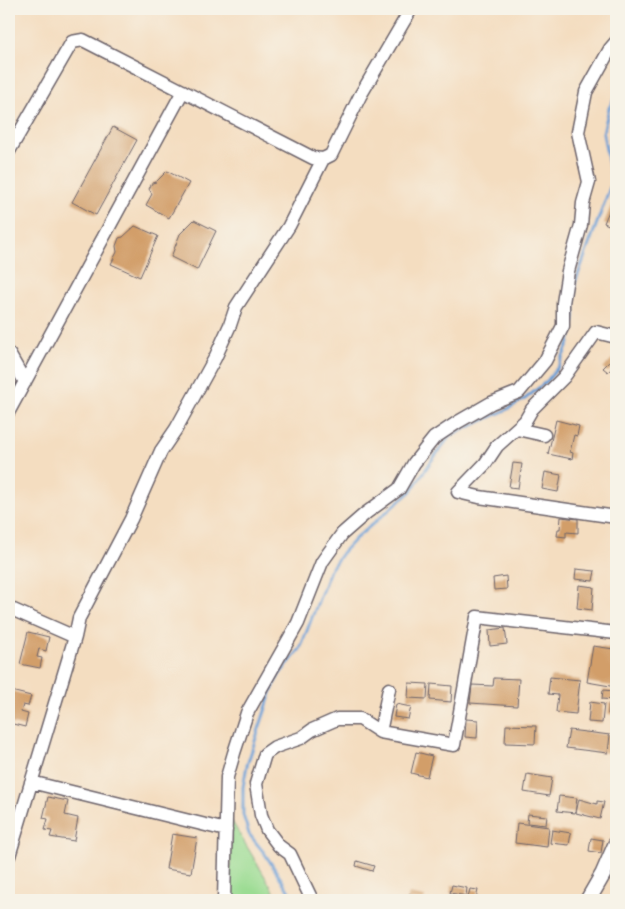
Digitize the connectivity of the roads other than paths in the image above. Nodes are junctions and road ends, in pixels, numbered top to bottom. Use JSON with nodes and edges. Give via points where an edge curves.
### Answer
{"nodes":[{"id":1,"x":411,"y":9,"type":"edge"},
{"id":2,"x":616,"y":42,"type":"edge"},
{"id":3,"x":182,"y":91,"type":"junction"},
{"id":4,"x":9,"y":151,"type":"edge"},
{"id":5,"x":323,"y":160,"type":"junction"},
{"id":6,"x":616,"y":337,"type":"edge"},
{"id":7,"x":9,"y":354,"type":"edge"},
{"id":8,"x":25,"y":382,"type":"junction"},
{"id":9,"x":9,"y":411,"type":"edge"},
{"id":10,"x":517,"y":429,"type":"junction"},
{"id":11,"x":544,"y":434,"type":"dead end"},
{"id":12,"x":616,"y":517,"type":"edge"},
{"id":13,"x":9,"y":608,"type":"edge"},
{"id":14,"x":616,"y":633,"type":"edge"},
{"id":15,"x":75,"y":637,"type":"junction"},
{"id":16,"x":388,"y":689,"type":"dead end"},
{"id":17,"x":380,"y":732,"type":"junction"},
{"id":18,"x":30,"y":782,"type":"junction"},
{"id":19,"x":15,"y":814,"type":"edge"},
{"id":20,"x":226,"y":825,"type":"junction"},
{"id":21,"x":616,"y":844,"type":"edge"},
{"id":22,"x":9,"y":856,"type":"edge"},
{"id":23,"x":224,"y":900,"type":"edge"},
{"id":24,"x":312,"y":900,"type":"edge"},
{"id":25,"x":588,"y":900,"type":"edge"}],
"edges":[{"from":1,"to":5,"type":"street","via":[[360,96],[331,155]]},
{"from":2,"to":20,"type":"street","via":[[586,92],[578,132],[589,182],[568,271],[563,326],[557,340],[519,392],[491,403],[434,438],[398,489],[342,534],[322,562],[298,623],[248,713],[227,777]]},
{"from":3,"to":4,"type":"street","via":[[83,40],[72,42]]},
{"from":3,"to":5,"type":"street","via":[[313,158]]},
{"from":3,"to":8,"type":"street"},
{"from":5,"to":15,"type":"street","via":[[289,226],[236,307],[214,358],[161,451],[131,520],[79,618]]},
{"from":6,"to":10,"type":"street","via":[[596,332],[564,377]]},
{"from":7,"to":8,"type":"street"},
{"from":8,"to":9,"type":"street"},
{"from":10,"to":11,"type":"street"},
{"from":10,"to":12,"type":"street","via":[[497,446],[458,492]]},
{"from":13,"to":15,"type":"street"},
{"from":14,"to":17,"type":"street","via":[[477,617],[454,745]]},
{"from":15,"to":18,"type":"street"},
{"from":16,"to":17,"type":"street"},
{"from":17,"to":24,"type":"street","via":[[360,719],[337,719],[265,754],[256,784],[261,815],[267,830],[290,854]]},
{"from":18,"to":19,"type":"street"},
{"from":18,"to":20,"type":"street"},
{"from":19,"to":22,"type":"street"},
{"from":20,"to":23,"type":"street"},
{"from":21,"to":25,"type":"main road"}]}
